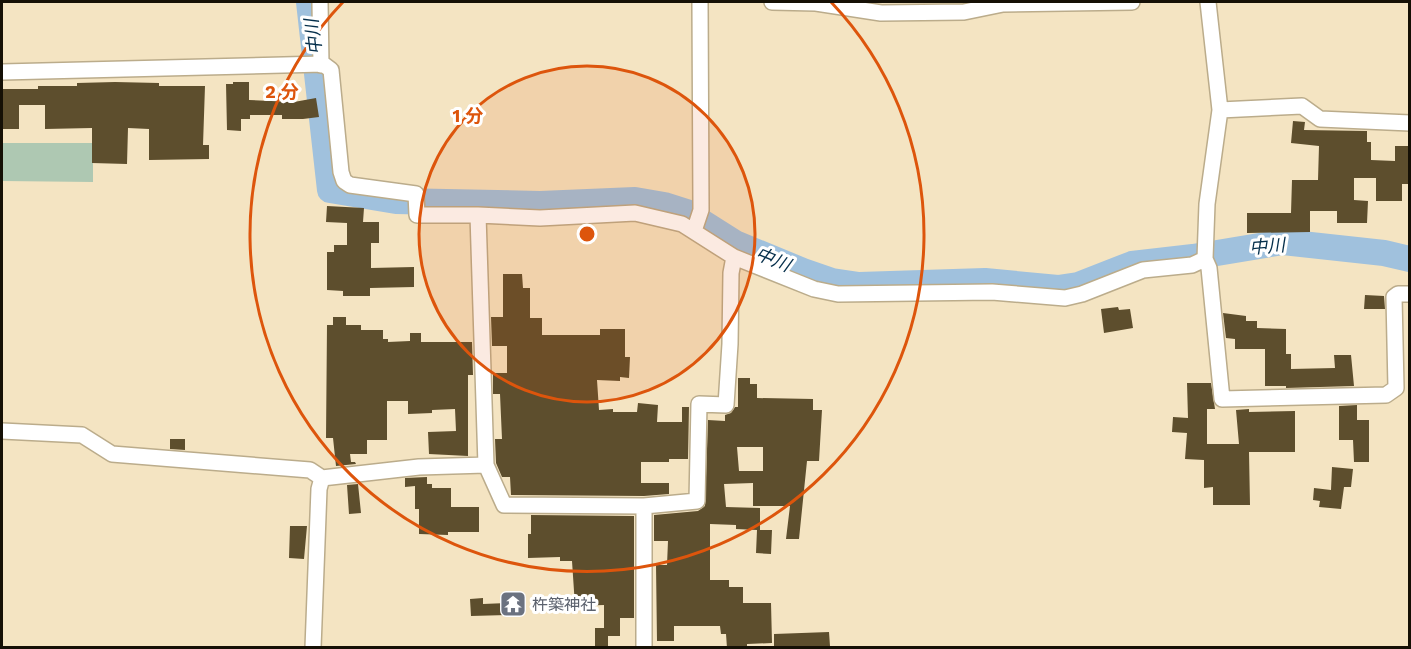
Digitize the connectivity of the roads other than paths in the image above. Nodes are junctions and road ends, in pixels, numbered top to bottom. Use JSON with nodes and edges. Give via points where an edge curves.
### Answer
{"nodes":[{"id":1,"x":320,"y":2,"type":"edge"},
{"id":2,"x":700,"y":2,"type":"edge"},
{"id":3,"x":771,"y":2,"type":"edge"},
{"id":4,"x":1132,"y":2,"type":"edge"},
{"id":5,"x":1208,"y":2,"type":"edge"},
{"id":6,"x":1003,"y":3,"type":"edge"},
{"id":7,"x":321,"y":65,"type":"junction"},
{"id":8,"x":2,"y":72,"type":"edge"},
{"id":9,"x":1220,"y":110,"type":"junction"},
{"id":10,"x":1410,"y":123,"type":"edge"},
{"id":11,"x":478,"y":215,"type":"junction"},
{"id":12,"x":693,"y":231,"type":"junction"},
{"id":13,"x":734,"y":257,"type":"junction"},
{"id":14,"x":1205,"y":259,"type":"junction"},
{"id":15,"x":1410,"y":294,"type":"edge"},
{"id":16,"x":2,"y":431,"type":"edge"},
{"id":17,"x":486,"y":465,"type":"junction"},
{"id":18,"x":322,"y":478,"type":"junction"},
{"id":19,"x":644,"y":506,"type":"junction"},
{"id":20,"x":313,"y":648,"type":"edge"},
{"id":21,"x":644,"y":648,"type":"edge"}],
"edges":[{"from":1,"to":7,"type":"street"},
{"from":2,"to":12,"type":"street","via":[[701,210]]},
{"from":3,"to":6,"type":"street","via":[[816,3],[881,13],[964,12]]},
{"from":4,"to":6,"type":"street"},
{"from":5,"to":9,"type":"street"},
{"from":7,"to":8,"type":"street"},
{"from":7,"to":11,"type":"street","via":[[331,70],[344,181],[416,194],[417,215]]},
{"from":9,"to":10,"type":"street","via":[[1302,106],[1320,119]]},
{"from":9,"to":14,"type":"street","via":[[1207,204]]},
{"from":11,"to":12,"type":"street","via":[[540,218],[635,213],[682,224]]},
{"from":11,"to":17,"type":"street"},
{"from":12,"to":13,"type":"street"},
{"from":13,"to":14,"type":"street","via":[[814,290],[838,294],[992,292],[1065,298],[1143,270],[1192,265]]},
{"from":13,"to":19,"type":"street","via":[[726,405],[699,404],[697,501]]},
{"from":14,"to":15,"type":"street","via":[[1222,399],[1386,395],[1396,388],[1394,297]]},
{"from":16,"to":18,"type":"street","via":[[82,435],[112,454],[310,470]]},
{"from":17,"to":18,"type":"street","via":[[419,467]]},
{"from":17,"to":19,"type":"street","via":[[504,505]]},
{"from":18,"to":20,"type":"street"},
{"from":19,"to":21,"type":"street"}]}
